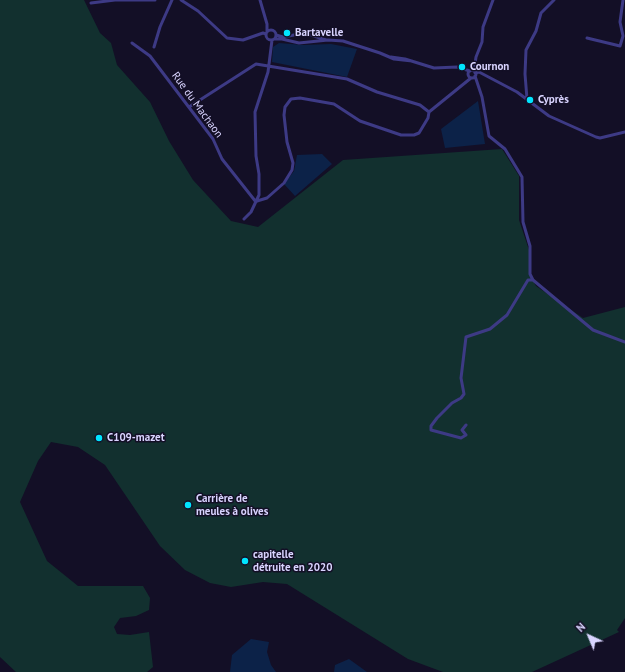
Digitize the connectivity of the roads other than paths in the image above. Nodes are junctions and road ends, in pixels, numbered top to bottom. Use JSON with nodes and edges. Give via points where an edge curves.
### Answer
{"nodes":[{"id":1,"x":155,"y":0,"type":"edge"},
{"id":2,"x":172,"y":0,"type":"edge"},
{"id":3,"x":181,"y":0,"type":"edge"},
{"id":4,"x":260,"y":0,"type":"edge"},
{"id":5,"x":493,"y":0,"type":"edge"},
{"id":6,"x":554,"y":0,"type":"edge"},
{"id":7,"x":622,"y":0,"type":"edge"},
{"id":8,"x":91,"y":3,"type":"dead end"},
{"id":9,"x":267,"y":24,"type":"junction"},
{"id":10,"x":271,"y":30,"type":"junction"},
{"id":11,"x":276,"y":35,"type":"junction"},
{"id":12,"x":269,"y":37,"type":"junction"},
{"id":13,"x":587,"y":38,"type":"dead end"},
{"id":14,"x":328,"y":40,"type":"junction"},
{"id":15,"x":132,"y":43,"type":"dead end"},
{"id":16,"x":154,"y":47,"type":"dead end"},
{"id":17,"x":269,"y":65,"type":"junction"},
{"id":18,"x":472,"y":73,"type":"junction"},
{"id":19,"x":527,"y":99,"type":"junction"},
{"id":20,"x":189,"y":107,"type":"junction"},
{"id":21,"x":429,"y":112,"type":"junction"},
{"id":22,"x":625,"y":132,"type":"edge"},
{"id":23,"x":257,"y":202,"type":"junction"},
{"id":24,"x":244,"y":219,"type":"dead end"},
{"id":25,"x":533,"y":280,"type":"junction"},
{"id":26,"x":625,"y":342,"type":"edge"},
{"id":27,"x":466,"y":425,"type":"dead end"}],
"edges":[{"from":1,"to":8,"type":"street"},
{"from":2,"to":16,"type":"street"},
{"from":3,"to":12,"type":"street","via":[[198,11],[227,38],[243,40],[257,35]]},
{"from":4,"to":9,"type":"street"},
{"from":5,"to":18,"type":"street","via":[[483,27],[482,42]]},
{"from":6,"to":19,"type":"street","via":[[541,13],[536,31],[526,50]]},
{"from":7,"to":13,"type":"street","via":[[620,22],[623,36],[620,46]]},
{"from":9,"to":10,"type":"street"},
{"from":9,"to":12,"type":"street"},
{"from":10,"to":11,"type":"street"},
{"from":10,"to":12,"type":"street"},
{"from":11,"to":12,"type":"street"},
{"from":11,"to":14,"type":"street","via":[[283,37],[305,33]]},
{"from":12,"to":14,"type":"street","via":[[299,43]]},
{"from":12,"to":17,"type":"street"},
{"from":14,"to":18,"type":"street","via":[[353,43],[390,57],[434,68],[463,68]]},
{"from":15,"to":20,"type":"street","name":"Rue du Machaon","via":[[138,50],[150,56]]},
{"from":17,"to":20,"type":"street","via":[[253,65]]},
{"from":17,"to":21,"type":"street","via":[[347,79],[377,92],[420,105]]},
{"from":17,"to":23,"type":"street","via":[[256,112],[259,189]]},
{"from":18,"to":19,"type":"street","via":[[479,72]]},
{"from":18,"to":21,"type":"street"},
{"from":18,"to":25,"type":"street","via":[[482,97],[490,136],[505,149],[522,177],[522,222],[530,246],[530,274]]},
{"from":19,"to":22,"type":"street","via":[[549,116],[600,138]]},
{"from":20,"to":23,"type":"street","name":"Rue du Machaon","via":[[213,139],[222,159]]},
{"from":21,"to":23,"type":"street","via":[[419,133],[401,135],[360,121],[334,104],[300,98],[291,99],[285,107],[284,115],[287,142],[293,162],[292,170],[284,183],[267,198]]},
{"from":23,"to":24,"type":"street"},
{"from":25,"to":26,"type":"street","via":[[593,330]]},
{"from":25,"to":27,"type":"street","via":[[528,280],[507,315],[490,329],[466,337],[462,378],[464,394],[438,418],[431,426],[431,430],[461,438],[466,435],[462,430]]}]}
